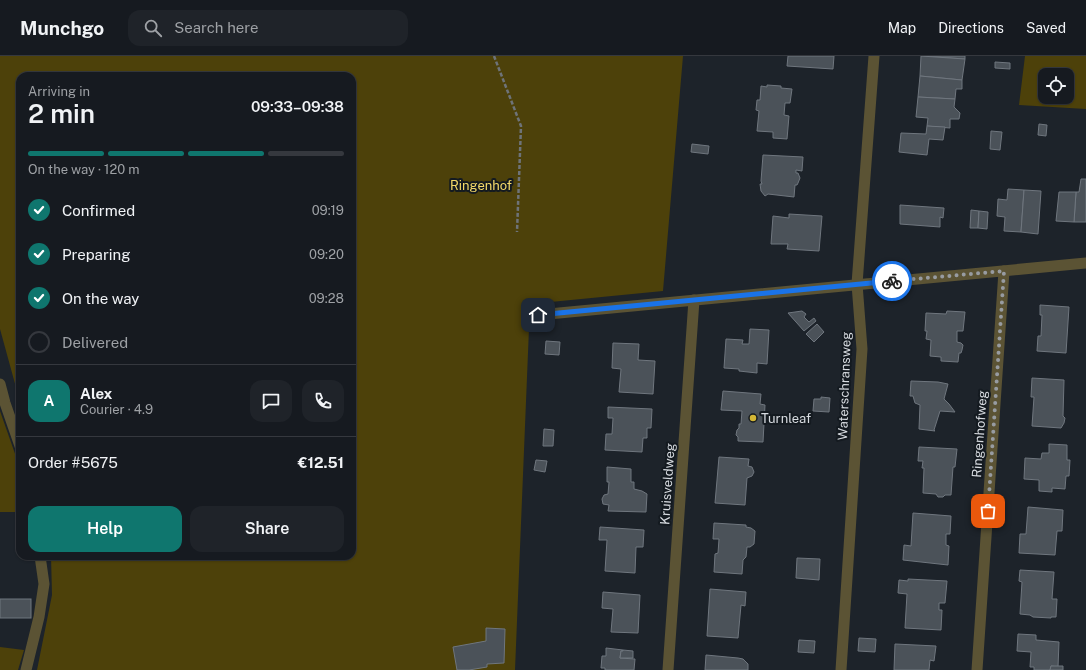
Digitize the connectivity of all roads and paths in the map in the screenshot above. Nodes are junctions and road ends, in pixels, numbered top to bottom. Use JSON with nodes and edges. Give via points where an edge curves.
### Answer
{"nodes":[{"id":1,"x":494,"y":56,"type":"edge"},
{"id":2,"x":874,"y":56,"type":"edge"},
{"id":3,"x":518,"y":232,"type":"dead end"},
{"id":4,"x":1086,"y":263,"type":"edge"},
{"id":5,"x":1004,"y":271,"type":"junction"},
{"id":6,"x":857,"y":284,"type":"junction"},
{"id":7,"x":694,"y":300,"type":"junction"},
{"id":8,"x":538,"y":315,"type":"dead end"},
{"id":9,"x":0,"y":384,"type":"edge"},
{"id":10,"x":16,"y":435,"type":"edge"},
{"id":11,"x":41,"y":560,"type":"edge"},
{"id":12,"x":26,"y":670,"type":"edge"},
{"id":13,"x":668,"y":670,"type":"edge"},
{"id":14,"x":842,"y":670,"type":"edge"},
{"id":15,"x":977,"y":670,"type":"edge"}],
"edges":[{"from":1,"to":3,"type":"path","via":[[521,126]]},
{"from":2,"to":6,"type":"street","name":"Waterschransweg"},
{"from":4,"to":5,"type":"street"},
{"from":5,"to":6,"type":"street"},
{"from":5,"to":15,"type":"street","name":"Ringenhofweg"},
{"from":6,"to":7,"type":"street"},
{"from":6,"to":14,"type":"street","name":"Waterschransweg","via":[[862,349]]},
{"from":7,"to":8,"type":"street"},
{"from":7,"to":13,"type":"street","name":"Kruisveldweg"},
{"from":9,"to":10,"type":"street"},
{"from":11,"to":12,"type":"street","via":[[44,584]]}]}
